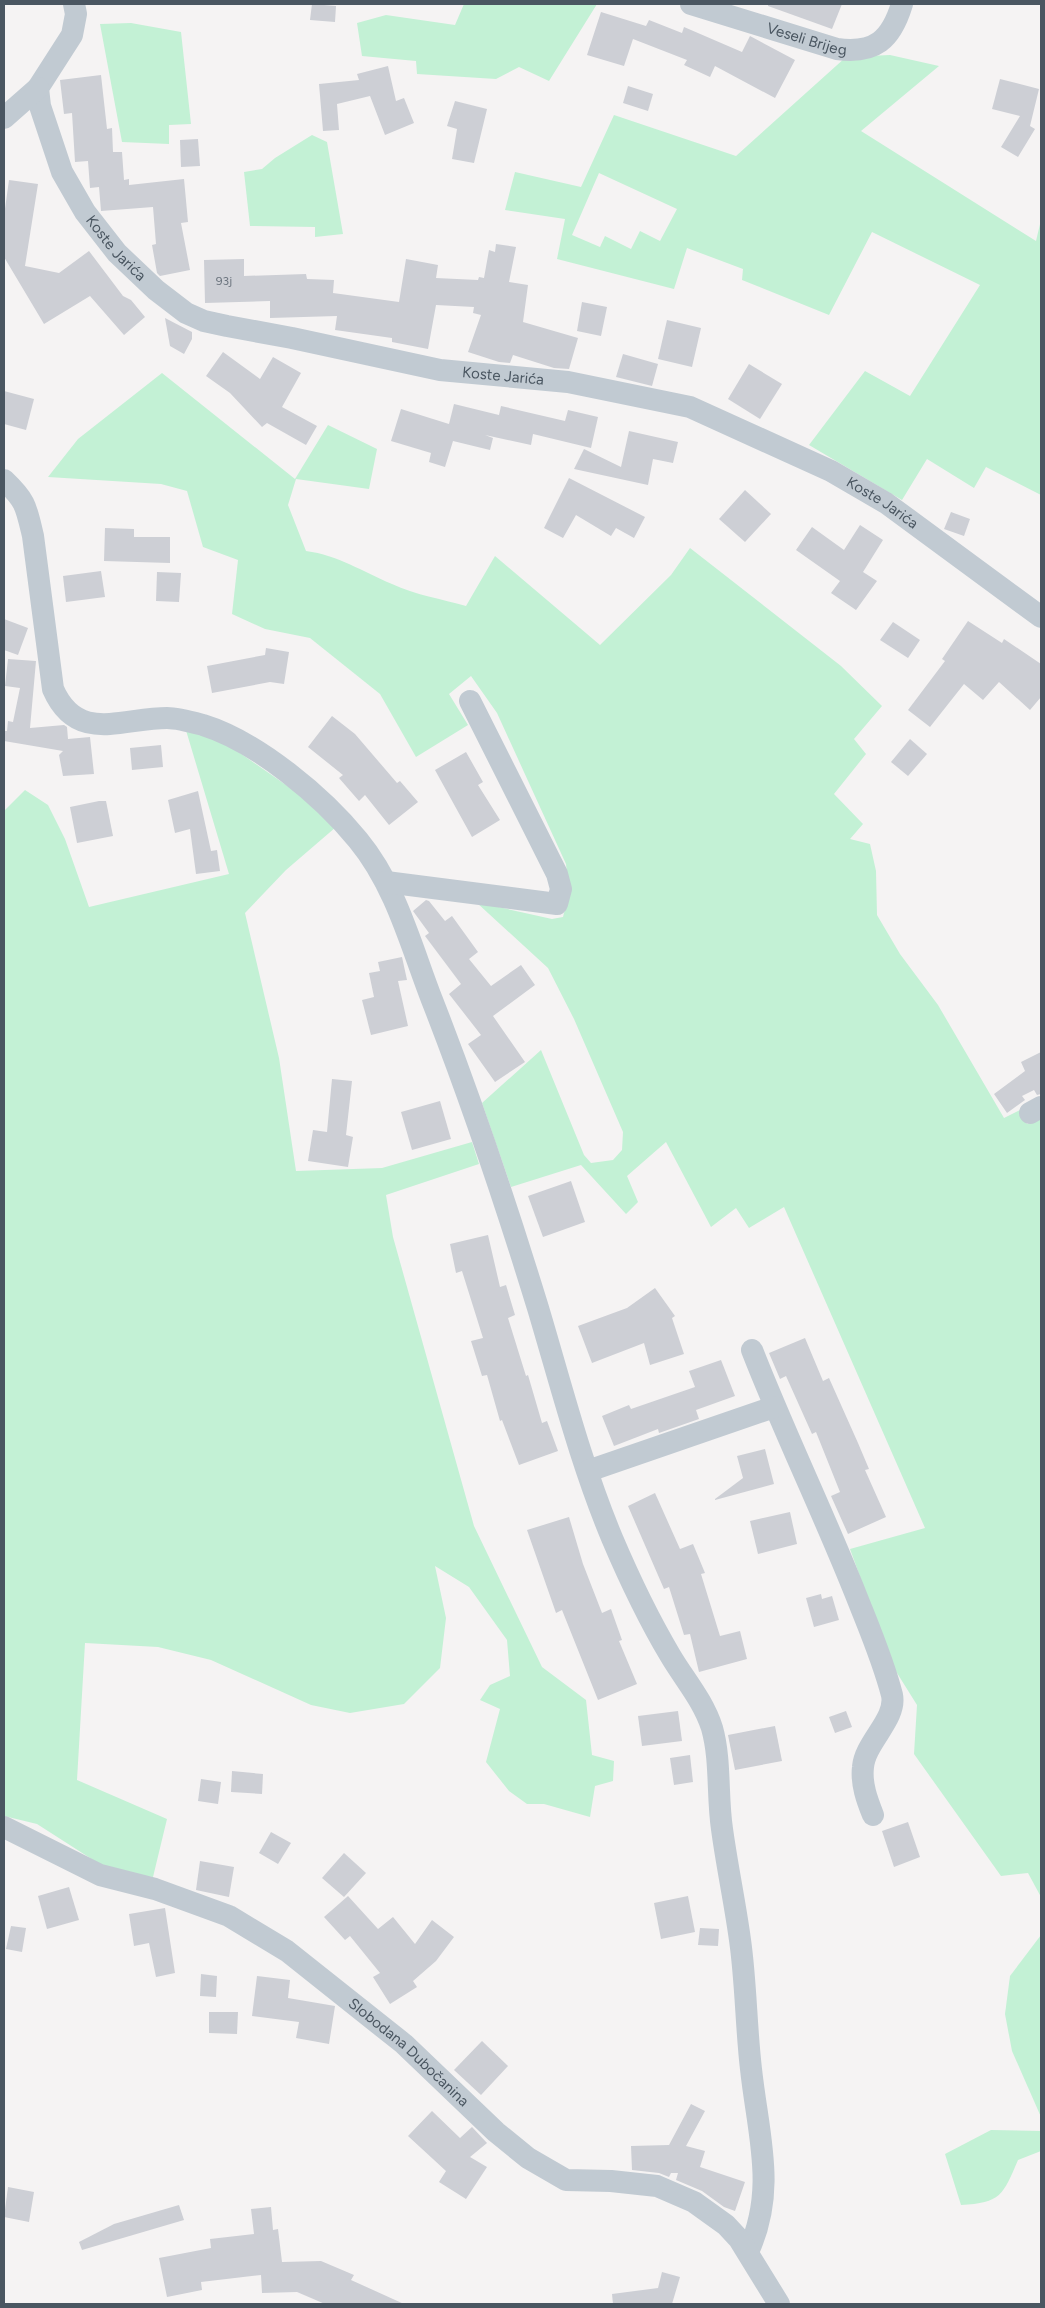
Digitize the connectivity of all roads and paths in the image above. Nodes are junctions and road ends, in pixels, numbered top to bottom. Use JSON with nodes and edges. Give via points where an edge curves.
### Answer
{"nodes":[{"id":1,"x":74,"y":4,"type":"edge"},
{"id":2,"x":691,"y":4,"type":"edge"},
{"id":3,"x":902,"y":4,"type":"edge"},
{"id":4,"x":38,"y":88,"type":"junction"},
{"id":5,"x":4,"y":118,"type":"edge"},
{"id":6,"x":4,"y":480,"type":"edge"},
{"id":7,"x":1041,"y":617,"type":"edge"},
{"id":8,"x":470,"y":701,"type":"dead end"},
{"id":9,"x":386,"y":882,"type":"junction"},
{"id":10,"x":752,"y":1350,"type":"dead end"},
{"id":11,"x":774,"y":1407,"type":"junction"},
{"id":12,"x":588,"y":1471,"type":"junction"},
{"id":13,"x":873,"y":1815,"type":"dead end"},
{"id":14,"x":4,"y":1827,"type":"edge"},
{"id":15,"x":748,"y":2252,"type":"junction"},
{"id":16,"x":780,"y":2304,"type":"edge"}],
"edges":[{"from":1,"to":4,"type":"street","via":[[76,14],[72,34]]},
{"from":2,"to":3,"type":"street","name":"Veseli Brijeg","via":[[837,49],[855,51],[880,43]]},
{"from":4,"to":5,"type":"street"},
{"from":4,"to":7,"type":"street","name":"Koste Jarića","via":[[40,106],[62,172],[85,212],[117,253],[186,313],[204,321],[432,369],[568,382],[690,407],[831,471],[886,503]]},
{"from":6,"to":9,"type":"street","via":[[22,498],[27,511],[53,689],[60,704],[73,717],[92,723],[114,726],[166,718],[202,724],[231,736],[314,794],[363,846]]},
{"from":8,"to":9,"type":"street","via":[[557,874],[562,889],[557,904]]},
{"from":9,"to":12,"type":"street","via":[[471,1101],[505,1200]]},
{"from":10,"to":11,"type":"street"},
{"from":11,"to":12,"type":"street"},
{"from":11,"to":13,"type":"street","via":[[832,1534],[885,1668],[892,1710],[867,1750],[863,1767],[865,1795]]},
{"from":12,"to":15,"type":"street","via":[[612,1539],[658,1634],[698,1696],[711,1726],[722,1829],[740,1942],[764,2172],[763,2208]]},
{"from":14,"to":15,"type":"street","name":"Slobodana Dubočanina","via":[[100,1875],[155,1889],[229,1916],[287,1952],[404,2044],[496,2132],[528,2158],[566,2180],[657,2186],[677,2194],[726,2225]]},
{"from":15,"to":16,"type":"street","name":"Slobodana Dubočanina"}]}
